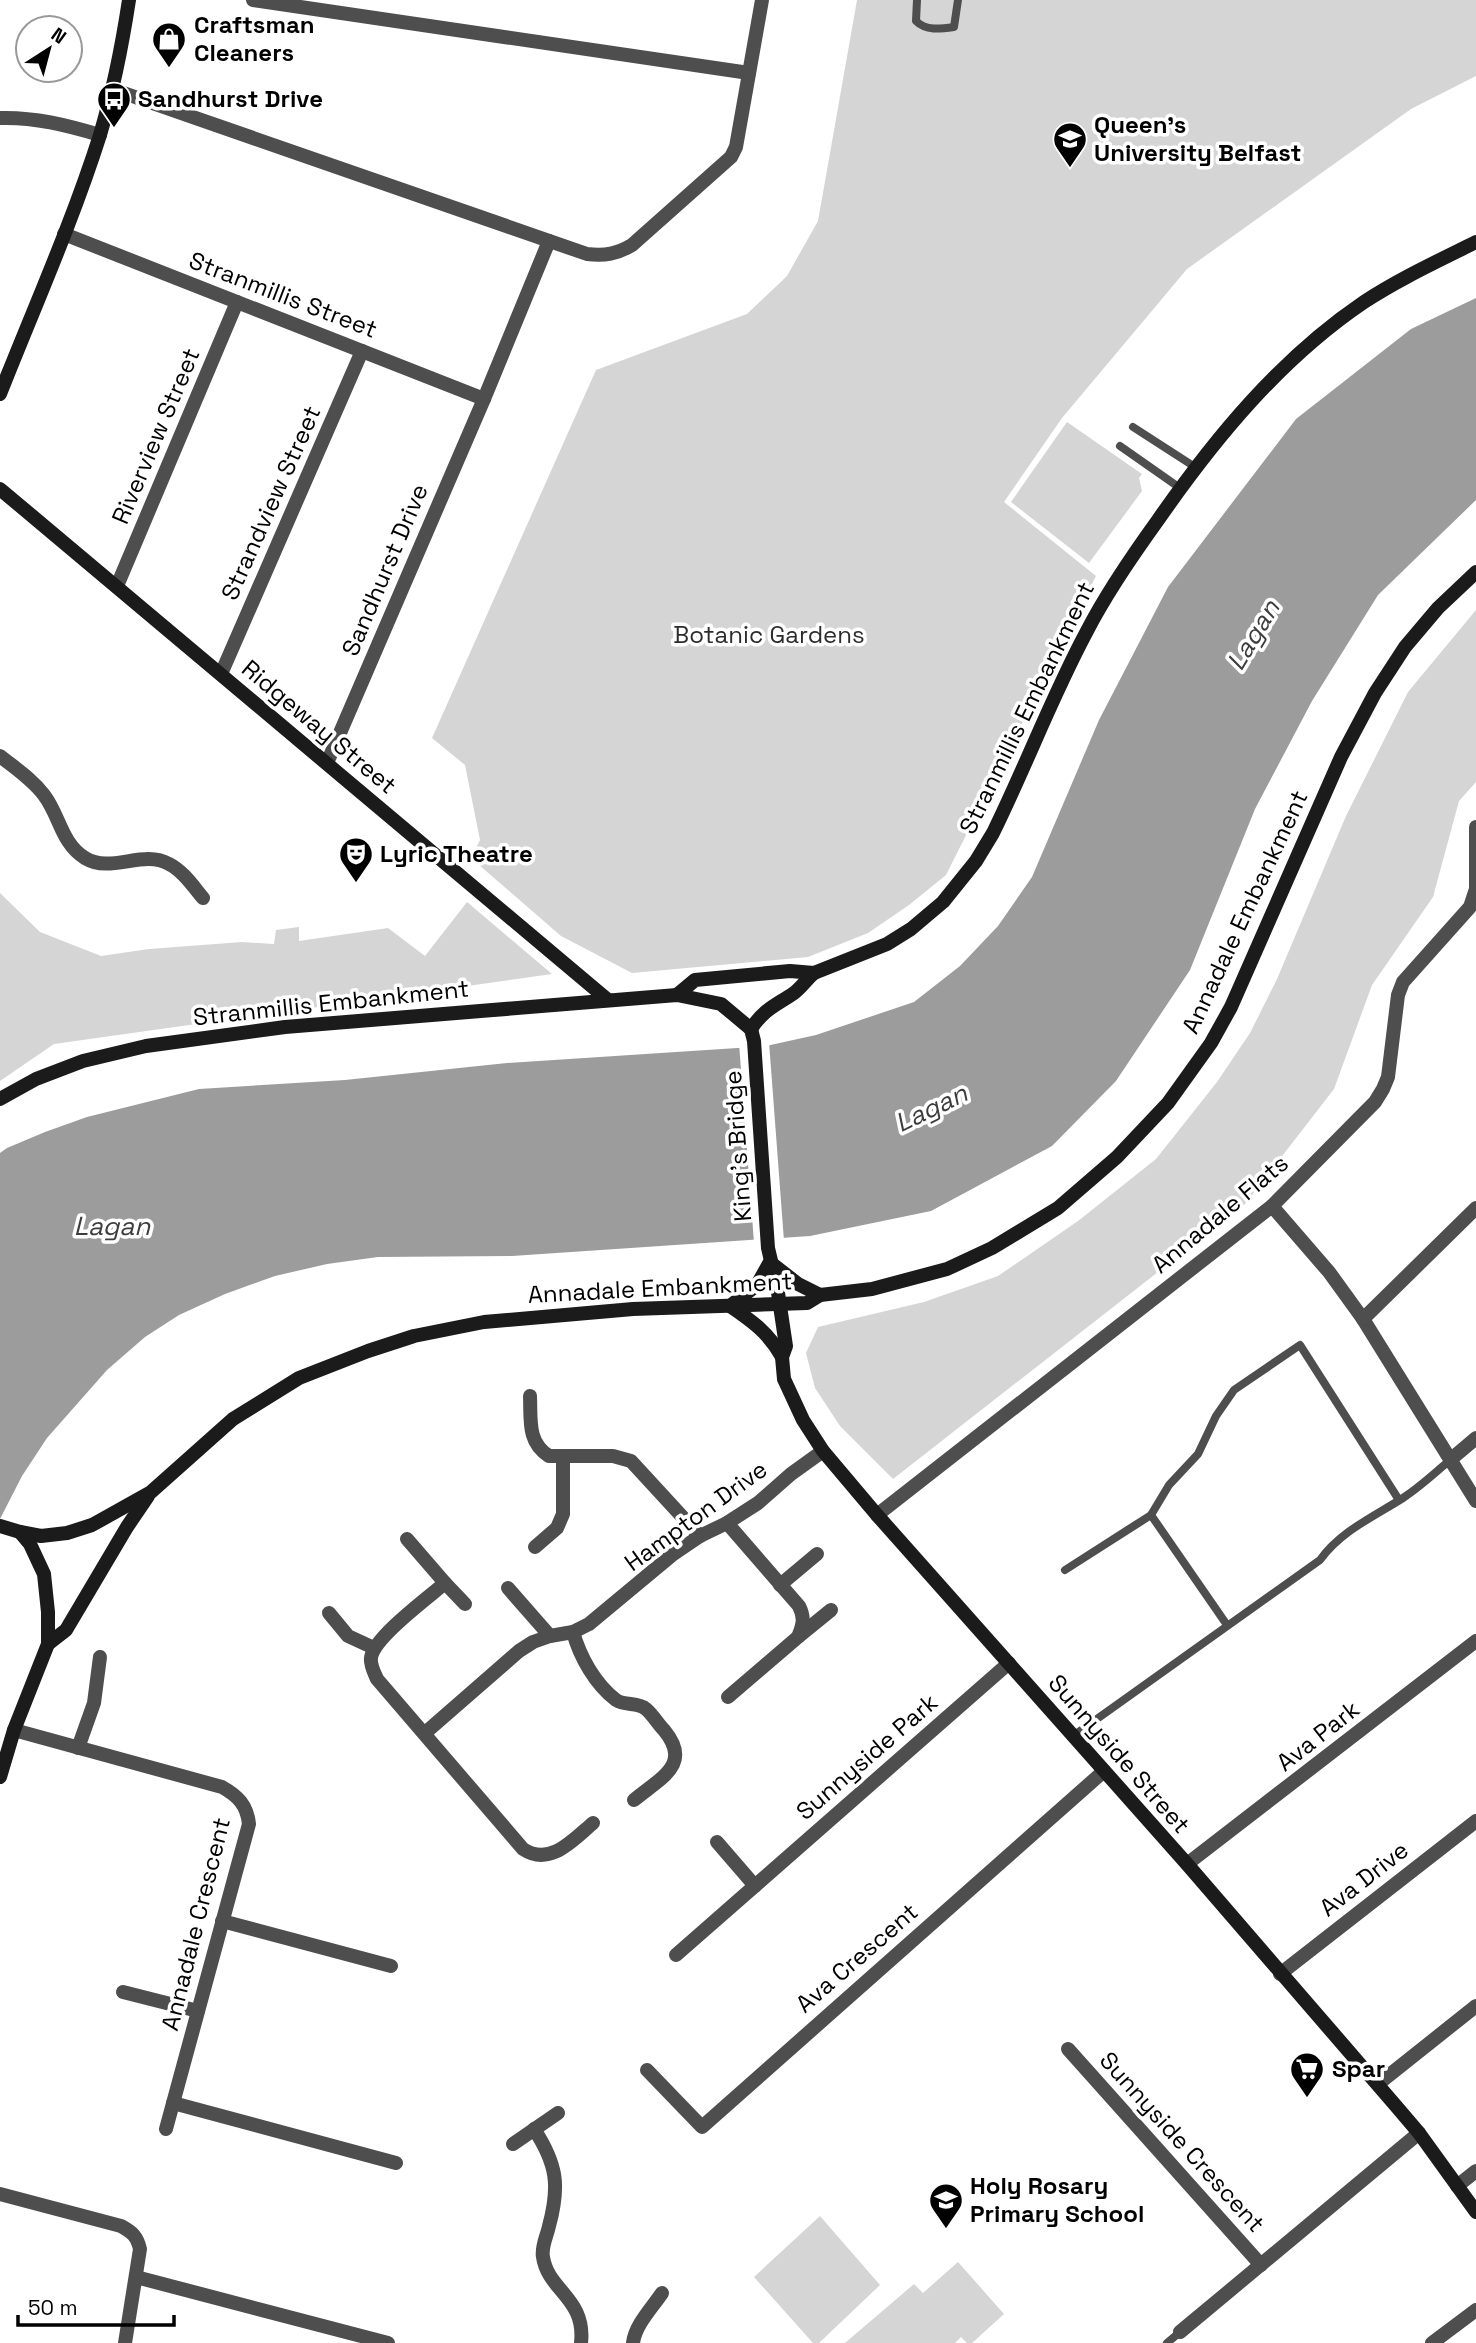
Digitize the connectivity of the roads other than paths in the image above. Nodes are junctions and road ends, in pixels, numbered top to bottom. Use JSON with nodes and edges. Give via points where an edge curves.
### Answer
{"nodes":[{"id":1,"x":129,"y":0,"type":"edge"},
{"id":2,"x":253,"y":0,"type":"edge"},
{"id":3,"x":762,"y":0,"type":"edge"},
{"id":4,"x":917,"y":0,"type":"edge"},
{"id":5,"x":958,"y":0,"type":"edge"},
{"id":6,"x":749,"y":73,"type":"junction"},
{"id":7,"x":112,"y":89,"type":"junction"},
{"id":8,"x":0,"y":118,"type":"edge"},
{"id":9,"x":100,"y":135,"type":"junction"},
{"id":10,"x":64,"y":234,"type":"junction"},
{"id":11,"x":549,"y":241,"type":"junction"},
{"id":12,"x":1476,"y":242,"type":"edge"},
{"id":13,"x":237,"y":302,"type":"junction"},
{"id":14,"x":362,"y":351,"type":"junction"},
{"id":15,"x":0,"y":394,"type":"edge"},
{"id":16,"x":484,"y":399,"type":"junction"},
{"id":17,"x":1133,"y":427,"type":"dead end"},
{"id":18,"x":1120,"y":446,"type":"dead end"},
{"id":19,"x":1195,"y":467,"type":"junction"},
{"id":20,"x":1180,"y":488,"type":"junction"},
{"id":21,"x":0,"y":489,"type":"edge"},
{"id":22,"x":1476,"y":572,"type":"edge"},
{"id":23,"x":117,"y":586,"type":"junction"},
{"id":24,"x":220,"y":674,"type":"junction"},
{"id":25,"x":0,"y":756,"type":"edge"},
{"id":26,"x":327,"y":763,"type":"junction"},
{"id":27,"x":1476,"y":827,"type":"edge"},
{"id":28,"x":203,"y":898,"type":"dead end"},
{"id":29,"x":814,"y":973,"type":"junction"},
{"id":30,"x":677,"y":995,"type":"junction"},
{"id":31,"x":608,"y":1000,"type":"junction"},
{"id":32,"x":752,"y":1035,"type":"junction"},
{"id":33,"x":0,"y":1099,"type":"edge"},
{"id":34,"x":1272,"y":1206,"type":"junction"},
{"id":35,"x":1476,"y":1208,"type":"edge"},
{"id":36,"x":769,"y":1255,"type":"junction"},
{"id":37,"x":820,"y":1295,"type":"junction"},
{"id":38,"x":730,"y":1306,"type":"junction"},
{"id":39,"x":780,"y":1306,"type":"junction"},
{"id":40,"x":1363,"y":1319,"type":"junction"},
{"id":41,"x":782,"y":1357,"type":"junction"},
{"id":42,"x":530,"y":1396,"type":"dead end"},
{"id":43,"x":1476,"y":1438,"type":"edge"},
{"id":44,"x":823,"y":1451,"type":"junction"},
{"id":45,"x":564,"y":1458,"type":"junction"},
{"id":46,"x":1450,"y":1460,"type":"junction"},
{"id":47,"x":151,"y":1492,"type":"junction"},
{"id":48,"x":1399,"y":1500,"type":"junction"},
{"id":49,"x":1476,"y":1501,"type":"edge"},
{"id":50,"x":877,"y":1515,"type":"junction"},
{"id":51,"x":1150,"y":1515,"type":"junction"},
{"id":52,"x":727,"y":1523,"type":"junction"},
{"id":53,"x":10,"y":1529,"type":"edge"},
{"id":54,"x":699,"y":1536,"type":"junction"},
{"id":55,"x":407,"y":1539,"type":"dead end"},
{"id":56,"x":535,"y":1547,"type":"dead end"},
{"id":57,"x":817,"y":1554,"type":"dead end"},
{"id":58,"x":1065,"y":1570,"type":"dead end"},
{"id":59,"x":445,"y":1583,"type":"junction"},
{"id":60,"x":780,"y":1585,"type":"junction"},
{"id":61,"x":508,"y":1588,"type":"dead end"},
{"id":62,"x":465,"y":1604,"type":"dead end"},
{"id":63,"x":831,"y":1610,"type":"dead end"},
{"id":64,"x":329,"y":1613,"type":"dead end"},
{"id":65,"x":1227,"y":1625,"type":"junction"},
{"id":66,"x":573,"y":1632,"type":"junction"},
{"id":67,"x":550,"y":1636,"type":"junction"},
{"id":68,"x":798,"y":1637,"type":"junction"},
{"id":69,"x":1476,"y":1641,"type":"edge"},
{"id":70,"x":48,"y":1644,"type":"junction"},
{"id":71,"x":374,"y":1648,"type":"junction"},
{"id":72,"x":100,"y":1657,"type":"dead end"},
{"id":73,"x":1009,"y":1663,"type":"junction"},
{"id":74,"x":729,"y":1697,"type":"dead end"},
{"id":75,"x":14,"y":1730,"type":"junction"},
{"id":76,"x":425,"y":1733,"type":"junction"},
{"id":77,"x":1073,"y":1736,"type":"junction"},
{"id":78,"x":78,"y":1748,"type":"junction"},
{"id":79,"x":1104,"y":1771,"type":"junction"},
{"id":80,"x":0,"y":1777,"type":"edge"},
{"id":81,"x":634,"y":1800,"type":"dead end"},
{"id":82,"x":1476,"y":1821,"type":"edge"},
{"id":83,"x":593,"y":1823,"type":"dead end"},
{"id":84,"x":717,"y":1842,"type":"dead end"},
{"id":85,"x":1187,"y":1864,"type":"junction"},
{"id":86,"x":755,"y":1886,"type":"junction"},
{"id":87,"x":222,"y":1921,"type":"junction"},
{"id":88,"x":676,"y":1955,"type":"dead end"},
{"id":89,"x":391,"y":1966,"type":"dead end"},
{"id":90,"x":1280,"y":1974,"type":"junction"},
{"id":91,"x":123,"y":1992,"type":"dead end"},
{"id":92,"x":1476,"y":2006,"type":"edge"},
{"id":93,"x":198,"y":2011,"type":"junction"},
{"id":94,"x":1068,"y":2049,"type":"dead end"},
{"id":95,"x":647,"y":2070,"type":"dead end"},
{"id":96,"x":1378,"y":2084,"type":"junction"},
{"id":97,"x":173,"y":2103,"type":"junction"},
{"id":98,"x":558,"y":2113,"type":"dead end"},
{"id":99,"x":166,"y":2129,"type":"dead end"},
{"id":100,"x":534,"y":2129,"type":"junction"},
{"id":101,"x":1419,"y":2133,"type":"junction"},
{"id":102,"x":513,"y":2144,"type":"dead end"},
{"id":103,"x":396,"y":2163,"type":"dead end"},
{"id":104,"x":1476,"y":2171,"type":"edge"},
{"id":105,"x":1457,"y":2186,"type":"junction"},
{"id":106,"x":0,"y":2194,"type":"edge"},
{"id":107,"x":1476,"y":2212,"type":"edge"},
{"id":108,"x":1261,"y":2265,"type":"junction"},
{"id":109,"x":136,"y":2277,"type":"junction"},
{"id":110,"x":662,"y":2293,"type":"dead end"},
{"id":111,"x":1476,"y":2310,"type":"edge"},
{"id":112,"x":1181,"y":2332,"type":"joint"},
{"id":113,"x":348,"y":2338,"type":"edge"},
{"id":114,"x":125,"y":2343,"type":"edge"},
{"id":115,"x":388,"y":2343,"type":"edge"},
{"id":116,"x":581,"y":2343,"type":"edge"},
{"id":117,"x":633,"y":2343,"type":"edge"},
{"id":118,"x":1167,"y":2343,"type":"edge"},
{"id":119,"x":1432,"y":2343,"type":"edge"}],
"edges":[{"from":1,"to":7,"type":"street"},
{"from":2,"to":6,"type":"street"},
{"from":3,"to":6,"type":"street"},
{"from":4,"to":5,"type":"lane","via":[[916,20],[936,29],[954,27]]},
{"from":6,"to":11,"type":"street","via":[[731,157],[632,245],[604,256]]},
{"from":7,"to":9,"type":"street"},
{"from":7,"to":11,"type":"street"},
{"from":8,"to":9,"type":"street","via":[[55,122]]},
{"from":9,"to":10,"type":"street"},
{"from":10,"to":13,"type":"street","name":"Stranmillis Street"},
{"from":10,"to":15,"type":"street"},
{"from":11,"to":16,"type":"street","name":"Sandhurst Drive"},
{"from":12,"to":19,"type":"street","name":"Stranmillis Embankment","via":[[1407,276],[1323,333],[1273,377]]},
{"from":13,"to":14,"type":"street","name":"Stranmillis Street"},
{"from":13,"to":23,"type":"street","name":"Riverview Street"},
{"from":14,"to":16,"type":"street","name":"Stranmillis Street"},
{"from":14,"to":24,"type":"street","name":"Strandview Street"},
{"from":16,"to":26,"type":"street","name":"Sandhurst Drive"},
{"from":17,"to":19,"type":"lane"},
{"from":18,"to":20,"type":"lane"},
{"from":19,"to":20,"type":"street","name":"Stranmillis Embankment"},
{"from":20,"to":29,"type":"street","name":"Stranmillis Embankment","via":[[1113,584],[1086,632],[1009,802],[976,861],[943,902],[911,929],[887,944]]},
{"from":21,"to":23,"type":"street","name":"Ridgeway Street"},
{"from":22,"to":37,"type":"street","name":"Annadale Embankment","via":[[1438,608],[1375,693],[1341,757],[1231,1007],[1168,1103],[1117,1157],[1058,1208],[992,1248],[947,1269],[872,1289]]},
{"from":23,"to":24,"type":"street","name":"Ridgeway Street"},
{"from":24,"to":26,"type":"street","name":"Ridgeway Street"},
{"from":25,"to":28,"type":"street","via":[[45,796],[64,837],[87,859],[106,864],[159,860],[170,864]]},
{"from":26,"to":31,"type":"street","name":"Ridgeway Street"},
{"from":27,"to":34,"type":"street","name":"Annadale Flats","via":[[1476,889],[1470,907],[1403,982],[1383,1089]]},
{"from":29,"to":30,"type":"street","name":"Stranmillis Embankment","via":[[695,980]]},
{"from":29,"to":32,"type":"street","name":"Stranmillis Embankment","via":[[796,992],[770,1006]]},
{"from":30,"to":31,"type":"street","name":"Stranmillis Embankment"},
{"from":30,"to":32,"type":"street","name":"Stranmillis Embankment","via":[[721,1004]]},
{"from":31,"to":33,"type":"street","name":"Stranmillis Embankment","via":[[285,1027],[146,1046],[83,1061]]},
{"from":32,"to":36,"type":"street","name":"King's Bridge"},
{"from":34,"to":40,"type":"street"},
{"from":34,"to":50,"type":"street","name":"Annadale Flats"},
{"from":35,"to":40,"type":"street"},
{"from":36,"to":37,"type":"street","via":[[780,1272]]},
{"from":36,"to":38,"type":"street","via":[[758,1285]]},
{"from":36,"to":39,"type":"street","name":"King's Bridge"},
{"from":37,"to":39,"type":"street","name":"Annadale Embankment","via":[[807,1303]]},
{"from":38,"to":39,"type":"street","name":"Annadale Embankment"},
{"from":38,"to":41,"type":"street","via":[[765,1331]]},
{"from":38,"to":47,"type":"street","name":"Annadale Embankment","via":[[484,1322],[414,1336],[299,1378],[233,1419]]},
{"from":39,"to":41,"type":"street","name":"Sunnyside Street","via":[[786,1346]]},
{"from":40,"to":46,"type":"street"},
{"from":41,"to":44,"type":"street","name":"Sunnyside Street","via":[[784,1379]]},
{"from":42,"to":45,"type":"street","via":[[534,1443],[549,1456]]},
{"from":43,"to":46,"type":"street"},
{"from":44,"to":50,"type":"street","name":"Sunnyside Street"},
{"from":44,"to":52,"type":"street","name":"Hampton Drive"},
{"from":45,"to":54,"type":"street","via":[[613,1456],[631,1461]]},
{"from":45,"to":56,"type":"street","via":[[563,1514],[556,1528]]},
{"from":46,"to":48,"type":"lane"},
{"from":46,"to":49,"type":"street"},
{"from":47,"to":53,"type":"street","name":"Annadale Embankment","via":[[68,1533],[41,1536]]},
{"from":47,"to":70,"type":"street","name":"Annadale Embankment","via":[[66,1630]]},
{"from":48,"to":51,"type":"lane","via":[[1300,1345],[1234,1390],[1198,1454],[1169,1485]]},
{"from":48,"to":65,"type":"lane","via":[[1353,1528],[1320,1560]]},
{"from":50,"to":73,"type":"street","name":"Sunnyside Street"},
{"from":51,"to":58,"type":"lane"},
{"from":51,"to":65,"type":"lane"},
{"from":52,"to":54,"type":"street","name":"Hampton Drive"},
{"from":52,"to":60,"type":"street"},
{"from":53,"to":70,"type":"street","name":"Annadale Embankment","via":[[30,1544],[44,1574]]},
{"from":54,"to":66,"type":"street","name":"Hampton Drive","via":[[610,1609]]},
{"from":55,"to":59,"type":"street"},
{"from":57,"to":60,"type":"street"},
{"from":59,"to":62,"type":"street"},
{"from":59,"to":71,"type":"street"},
{"from":60,"to":68,"type":"street","via":[[804,1615]]},
{"from":61,"to":67,"type":"street"},
{"from":63,"to":68,"type":"street"},
{"from":64,"to":71,"type":"street","via":[[348,1636]]},
{"from":65,"to":77,"type":"lane"},
{"from":66,"to":67,"type":"street","name":"Hampton Drive"},
{"from":66,"to":81,"type":"street","via":[[586,1665],[603,1686],[617,1701],[645,1708],[677,1750],[671,1768]]},
{"from":67,"to":76,"type":"street","name":"Hampton Drive","via":[[519,1651]]},
{"from":68,"to":74,"type":"street"},
{"from":69,"to":85,"type":"street","name":"Ava Park"},
{"from":70,"to":75,"type":"street","name":"Annadale Embankment"},
{"from":71,"to":76,"type":"street","via":[[371,1658],[377,1679]]},
{"from":72,"to":78,"type":"street","via":[[94,1703]]},
{"from":73,"to":77,"type":"street","name":"Sunnyside Street"},
{"from":73,"to":86,"type":"street","name":"Sunnyside Park"},
{"from":75,"to":78,"type":"street","name":"Annadale Crescent"},
{"from":75,"to":80,"type":"street","name":"Annadale Embankment"},
{"from":76,"to":83,"type":"street","via":[[530,1853],[555,1853]]},
{"from":77,"to":79,"type":"street","name":"Sunnyside Street"},
{"from":78,"to":87,"type":"street","name":"Annadale Crescent","via":[[222,1787],[243,1804],[249,1824]]},
{"from":79,"to":85,"type":"street","name":"Sunnyside Street"},
{"from":79,"to":95,"type":"street","name":"Ava Crescent","via":[[702,2127]]},
{"from":82,"to":90,"type":"street","name":"Ava Drive"},
{"from":84,"to":86,"type":"street"},
{"from":85,"to":90,"type":"street","name":"Sunnyside Street"},
{"from":86,"to":88,"type":"street","name":"Sunnyside Park"},
{"from":87,"to":89,"type":"street"},
{"from":87,"to":93,"type":"street","name":"Annadale Crescent"},
{"from":90,"to":96,"type":"street","name":"Sunnyside Street"},
{"from":91,"to":93,"type":"street"},
{"from":92,"to":96,"type":"street"},
{"from":93,"to":97,"type":"street","name":"Annadale Crescent"},
{"from":94,"to":108,"type":"street","name":"Sunnyside Crescent"},
{"from":96,"to":101,"type":"street","name":"Sunnyside Street"},
{"from":97,"to":99,"type":"street","name":"Annadale Crescent"},
{"from":97,"to":103,"type":"street"},
{"from":98,"to":100,"type":"street"},
{"from":100,"to":102,"type":"street"},
{"from":100,"to":116,"type":"street","via":[[556,2178],[542,2253],[544,2264],[577,2311]]},
{"from":101,"to":105,"type":"street","name":"Sunnyside Street"},
{"from":101,"to":108,"type":"street","name":"Sunnyside Crescent"},
{"from":104,"to":105,"type":"street"},
{"from":105,"to":107,"type":"street","name":"Sunnyside Street"},
{"from":106,"to":109,"type":"street","via":[[132,2233],[139,2249]]},
{"from":108,"to":112,"type":"street","name":"Sunnyside Crescent"},
{"from":109,"to":113,"type":"street"},
{"from":109,"to":114,"type":"street"},
{"from":110,"to":117,"type":"street"},
{"from":111,"to":119,"type":"street"},
{"from":112,"to":118,"type":"lane","name":"Sunnyside Crescent"},
{"from":113,"to":115,"type":"street"}]}
